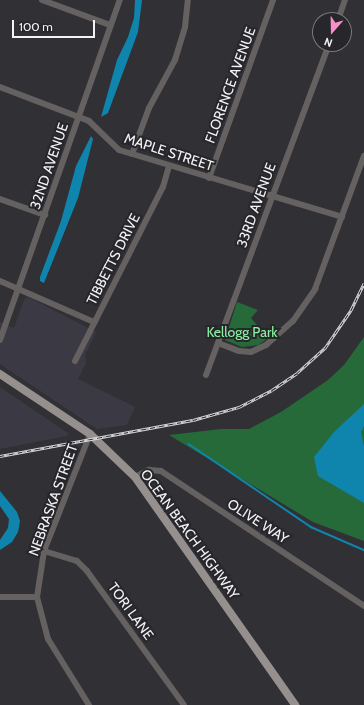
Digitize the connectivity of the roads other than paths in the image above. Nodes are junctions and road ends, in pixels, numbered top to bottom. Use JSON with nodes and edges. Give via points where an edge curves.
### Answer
{"nodes":[{"id":1,"x":42,"y":0,"type":"edge"},
{"id":2,"x":120,"y":0,"type":"edge"},
{"id":3,"x":188,"y":0,"type":"edge"},
{"id":4,"x":273,"y":0,"type":"edge"},
{"id":5,"x":345,"y":0,"type":"edge"},
{"id":6,"x":341,"y":12,"type":"edge"},
{"id":7,"x":110,"y":25,"type":"junction"},
{"id":8,"x":326,"y":52,"type":"edge"},
{"id":9,"x":0,"y":87,"type":"edge"},
{"id":10,"x":79,"y":116,"type":"junction"},
{"id":11,"x":132,"y":154,"type":"junction"},
{"id":12,"x":364,"y":156,"type":"edge"},
{"id":13,"x":170,"y":166,"type":"junction"},
{"id":14,"x":209,"y":178,"type":"junction"},
{"id":15,"x":272,"y":196,"type":"junction"},
{"id":16,"x":0,"y":199,"type":"edge"},
{"id":17,"x":45,"y":215,"type":"junction"},
{"id":18,"x":342,"y":217,"type":"junction"},
{"id":19,"x":0,"y":282,"type":"edge"},
{"id":20,"x":18,"y":289,"type":"junction"},
{"id":21,"x":94,"y":322,"type":"junction"},
{"id":22,"x":0,"y":340,"type":"edge"},
{"id":23,"x":218,"y":343,"type":"junction"},
{"id":24,"x":75,"y":361,"type":"dead end"},
{"id":25,"x":0,"y":374,"type":"edge"},
{"id":26,"x":206,"y":375,"type":"dead end"},
{"id":27,"x":90,"y":434,"type":"junction"},
{"id":28,"x":135,"y":477,"type":"junction"},
{"id":29,"x":44,"y":550,"type":"junction"},
{"id":30,"x":0,"y":597,"type":"edge"},
{"id":31,"x":36,"y":597,"type":"junction"},
{"id":32,"x":364,"y":606,"type":"edge"},
{"id":33,"x":89,"y":705,"type":"edge"},
{"id":34,"x":184,"y":705,"type":"edge"},
{"id":35,"x":295,"y":705,"type":"edge"}],
"edges":[{"from":1,"to":7,"type":"street"},
{"from":2,"to":7,"type":"street","name":"32ND AVENUE"},
{"from":3,"to":11,"type":"street","via":[[185,27],[175,60],[148,108]]},
{"from":4,"to":14,"type":"street","name":"FLORENCE AVENUE"},
{"from":5,"to":6,"type":"street"},
{"from":7,"to":10,"type":"street","name":"32ND AVENUE"},
{"from":8,"to":15,"type":"street","name":"33RD AVENUE"},
{"from":9,"to":10,"type":"street","name":"MAPLE STREET"},
{"from":10,"to":11,"type":"street","name":"MAPLE STREET","via":[[94,125],[119,150]]},
{"from":10,"to":17,"type":"street","name":"32ND AVENUE"},
{"from":11,"to":13,"type":"street","name":"MAPLE STREET"},
{"from":12,"to":18,"type":"street"},
{"from":13,"to":14,"type":"street","name":"MAPLE STREET"},
{"from":13,"to":21,"type":"street","name":"TIBBETTS DRIVE","via":[[163,187]]},
{"from":14,"to":15,"type":"street","name":"MAPLE STREET"},
{"from":15,"to":18,"type":"street","name":"MAPLE STREET"},
{"from":15,"to":23,"type":"street","name":"33RD AVENUE"},
{"from":16,"to":17,"type":"street"},
{"from":17,"to":20,"type":"street","name":"32ND AVENUE"},
{"from":18,"to":23,"type":"street","via":[[315,289],[294,321],[266,345],[251,352],[239,351]]},
{"from":19,"to":20,"type":"street"},
{"from":20,"to":21,"type":"street"},
{"from":20,"to":22,"type":"street","name":"32ND AVENUE"},
{"from":21,"to":24,"type":"street","name":"TIBBETTS DRIVE"},
{"from":23,"to":26,"type":"street","name":"33RD AVENUE"},
{"from":25,"to":27,"type":"main road","name":"OCEAN BEACH HIGHWAY"},
{"from":27,"to":28,"type":"main road","name":"OCEAN BEACH HIGHWAY"},
{"from":27,"to":29,"type":"street","name":"NEBRASKA STREET"},
{"from":28,"to":32,"type":"street","name":"OLIVE WAY","via":[[149,470],[160,471]]},
{"from":28,"to":35,"type":"main road","name":"OCEAN BEACH HIGHWAY"},
{"from":29,"to":31,"type":"street","name":"NEBRASKA STREET"},
{"from":29,"to":34,"type":"street","name":"TORI LANE","via":[[77,561],[87,571]]},
{"from":30,"to":31,"type":"street"},
{"from":31,"to":33,"type":"street","name":"NEBRASKA STREET","via":[[48,639]]}]}
